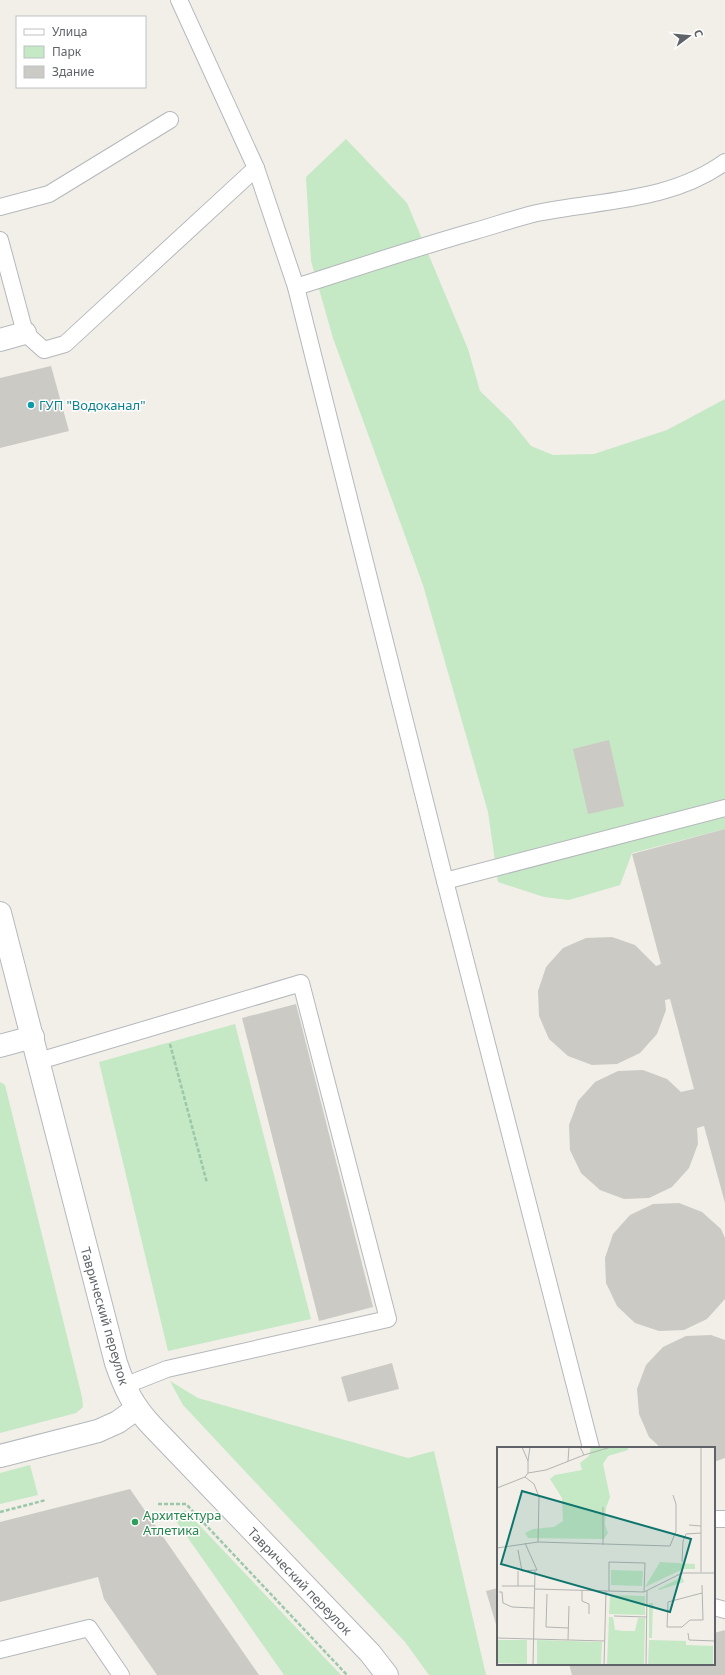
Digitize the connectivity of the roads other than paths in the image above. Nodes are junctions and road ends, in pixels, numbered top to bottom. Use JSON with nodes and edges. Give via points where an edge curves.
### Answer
{"nodes":[{"id":1,"x":179,"y":0,"type":"edge"},
{"id":2,"x":170,"y":120,"type":"dead end"},
{"id":3,"x":725,"y":162,"type":"edge"},
{"id":4,"x":256,"y":168,"type":"junction"},
{"id":5,"x":0,"y":207,"type":"edge"},
{"id":6,"x":0,"y":240,"type":"edge"},
{"id":7,"x":296,"y":287,"type":"junction"},
{"id":8,"x":25,"y":333,"type":"junction"},
{"id":9,"x":0,"y":340,"type":"edge"},
{"id":10,"x":725,"y":808,"type":"edge"},
{"id":11,"x":445,"y":881,"type":"junction"},
{"id":12,"x":0,"y":913,"type":"edge"},
{"id":13,"x":33,"y":1037,"type":"junction"},
{"id":14,"x":0,"y":1046,"type":"edge"},
{"id":15,"x":39,"y":1062,"type":"junction"},
{"id":16,"x":124,"y":1386,"type":"junction"},
{"id":17,"x":136,"y":1409,"type":"junction"},
{"id":18,"x":591,"y":1447,"type":"edge"},
{"id":19,"x":0,"y":1456,"type":"edge"},
{"id":20,"x":715,"y":1607,"type":"edge"},
{"id":21,"x":725,"y":1610,"type":"edge"},
{"id":22,"x":0,"y":1650,"type":"edge"},
{"id":23,"x":121,"y":1675,"type":"edge"},
{"id":24,"x":387,"y":1675,"type":"edge"}],
"edges":[{"from":1,"to":4,"type":"lane"},
{"from":2,"to":5,"type":"lane","via":[[49,194]]},
{"from":3,"to":7,"type":"lane","via":[[690,183],[656,193],[536,214],[433,243]]},
{"from":4,"to":7,"type":"lane"},
{"from":4,"to":8,"type":"lane","via":[[66,344],[44,350]]},
{"from":6,"to":8,"type":"lane"},
{"from":7,"to":11,"type":"lane"},
{"from":8,"to":9,"type":"street"},
{"from":10,"to":11,"type":"lane"},
{"from":11,"to":18,"type":"lane"},
{"from":12,"to":13,"type":"street","name":"Таврический переулок"},
{"from":13,"to":14,"type":"street"},
{"from":13,"to":15,"type":"street","name":"Таврический переулок"},
{"from":15,"to":16,"type":"street","name":"Таврический переулок"},
{"from":15,"to":16,"type":"lane","via":[[301,983],[388,1319],[167,1369]]},
{"from":16,"to":17,"type":"street","name":"Таврический переулок"},
{"from":17,"to":19,"type":"street","via":[[118,1422],[98,1430]]},
{"from":17,"to":24,"type":"street","name":"Таврический переулок","via":[[370,1653]]},
{"from":20,"to":21,"type":"lane"},
{"from":22,"to":23,"type":"lane","via":[[89,1628]]}]}
